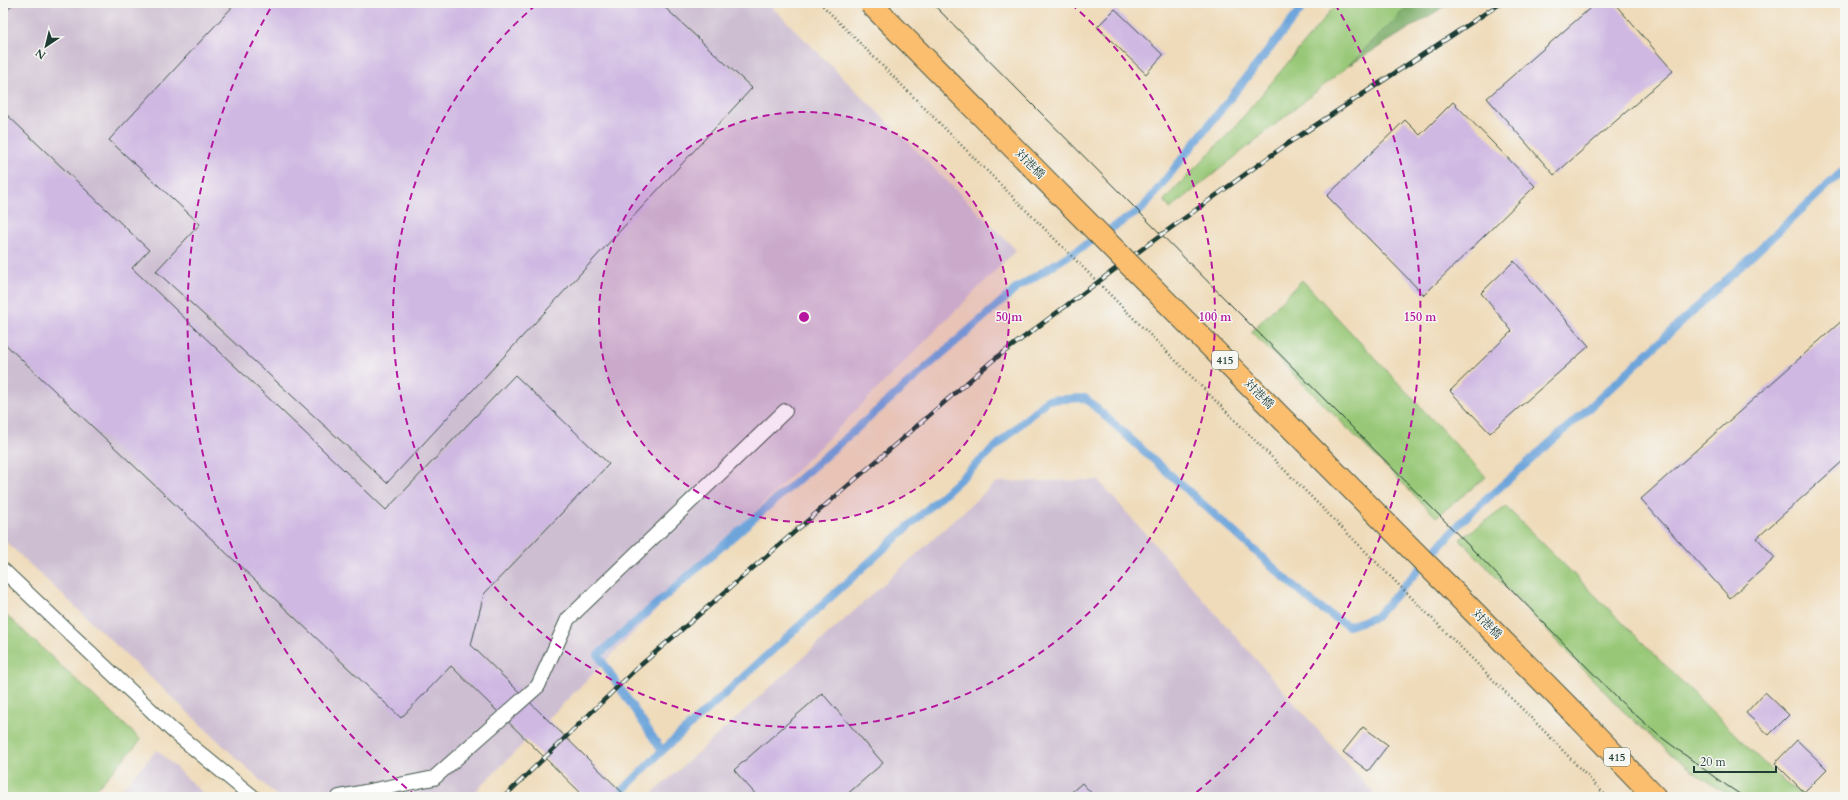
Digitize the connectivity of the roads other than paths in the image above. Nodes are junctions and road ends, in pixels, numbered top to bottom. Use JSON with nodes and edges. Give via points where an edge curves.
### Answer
{"nodes":[{"id":1,"x":870,"y":3,"type":"edge"},
{"id":2,"x":785,"y":411,"type":"dead end"},
{"id":3,"x":3,"y":570,"type":"edge"},
{"id":4,"x":253,"y":797,"type":"edge"},
{"id":5,"x":339,"y":797,"type":"edge"},
{"id":6,"x":1655,"y":797,"type":"edge"}],
"edges":[{"from":1,"to":6,"type":"highway","name":"対港橋","number":"415","bridge":true,"via":[[1580,718]]},
{"from":2,"to":5,"type":"lane","via":[[568,619],[538,686],[434,778]]},
{"from":3,"to":4,"type":"lane","via":[[173,731]]}]}
